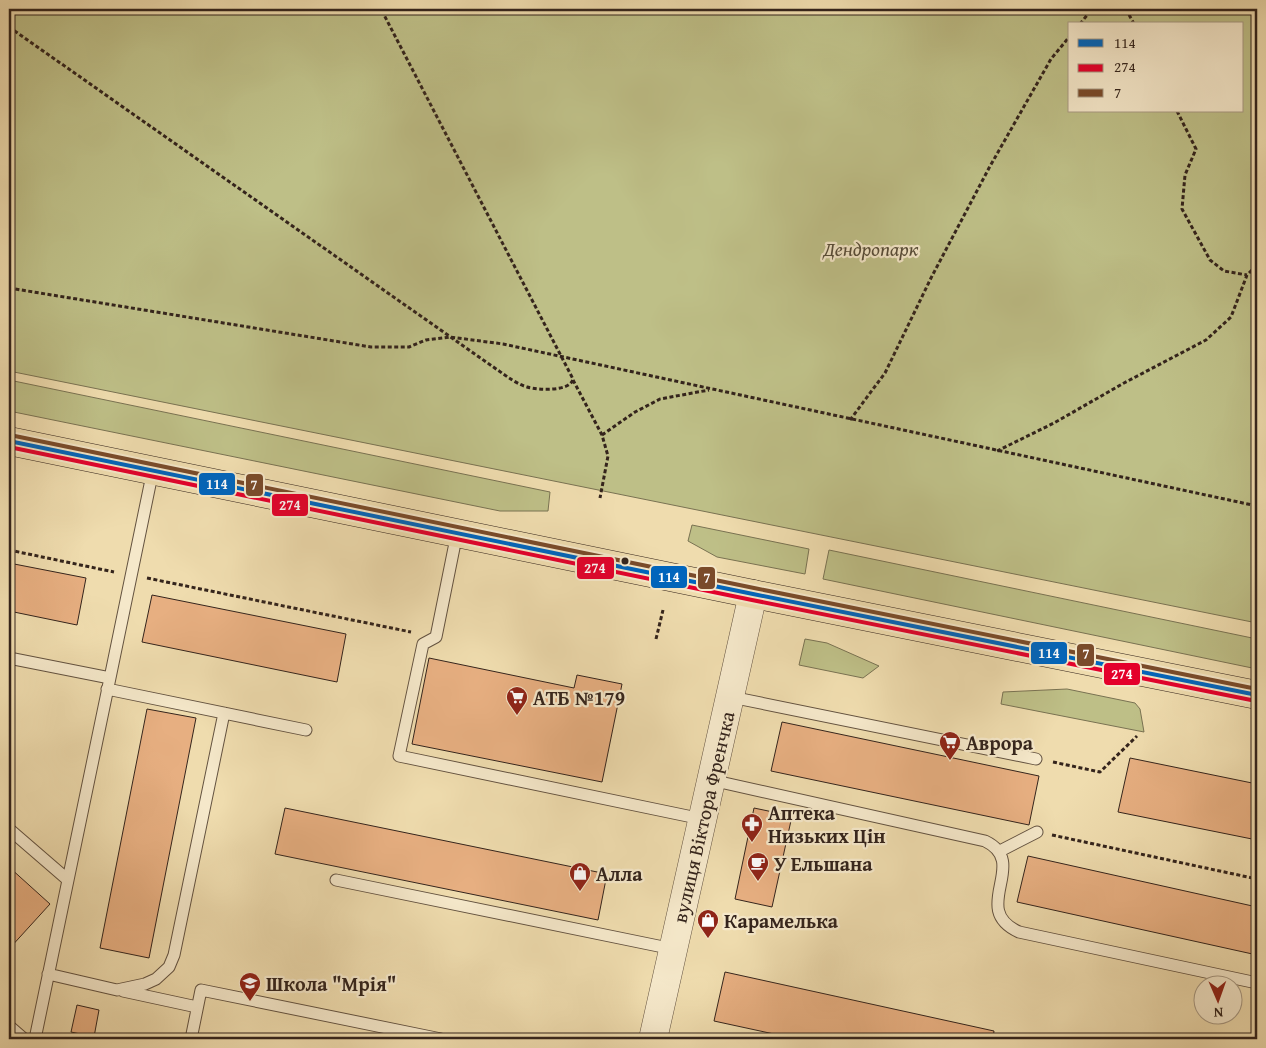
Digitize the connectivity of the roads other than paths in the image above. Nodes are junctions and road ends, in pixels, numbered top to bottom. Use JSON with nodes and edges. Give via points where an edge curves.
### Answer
{"nodes":[{"id":1,"x":9,"y":441,"type":"edge"},
{"id":2,"x":152,"y":470,"type":"junction"},
{"id":3,"x":457,"y":532,"type":"junction"},
{"id":4,"x":753,"y":594,"type":"junction"},
{"id":5,"x":9,"y":658,"type":"edge"},
{"id":6,"x":109,"y":684,"type":"junction"},
{"id":7,"x":1257,"y":695,"type":"edge"},
{"id":8,"x":731,"y":697,"type":"junction"},
{"id":9,"x":224,"y":713,"type":"junction"},
{"id":10,"x":306,"y":730,"type":"dead end"},
{"id":11,"x":1036,"y":759,"type":"road end"},
{"id":12,"x":711,"y":780,"type":"junction"},
{"id":13,"x":702,"y":819,"type":"junction"},
{"id":14,"x":9,"y":829,"type":"edge"},
{"id":15,"x":1037,"y":832,"type":"road end"},
{"id":16,"x":1000,"y":851,"type":"junction"},
{"id":17,"x":68,"y":880,"type":"junction"},
{"id":18,"x":336,"y":880,"type":"dead end"},
{"id":19,"x":673,"y":949,"type":"junction"},
{"id":20,"x":48,"y":974,"type":"junction"},
{"id":21,"x":1257,"y":983,"type":"edge"},
{"id":22,"x":117,"y":990,"type":"junction"},
{"id":23,"x":197,"y":1007,"type":"junction"},
{"id":24,"x":9,"y":1026,"type":"edge"},
{"id":25,"x":24,"y":1039,"type":"edge"},
{"id":26,"x":35,"y":1039,"type":"edge"},
{"id":27,"x":191,"y":1039,"type":"edge"},
{"id":28,"x":441,"y":1039,"type":"edge"},
{"id":29,"x":653,"y":1039,"type":"edge"}],
"edges":[{"from":1,"to":2,"type":"main road"},
{"from":2,"to":3,"type":"main road"},
{"from":2,"to":6,"type":"lane"},
{"from":3,"to":4,"type":"main road"},
{"from":3,"to":13,"type":"lane","via":[[436,637],[423,644],[398,756]]},
{"from":4,"to":7,"type":"main road"},
{"from":4,"to":8,"type":"street","name":"вулиця Віктора Френчка"},
{"from":5,"to":6,"type":"lane"},
{"from":6,"to":9,"type":"lane"},
{"from":6,"to":17,"type":"lane"},
{"from":8,"to":11,"type":"lane"},
{"from":8,"to":12,"type":"street","name":"вулиця Віктора Френчка"},
{"from":9,"to":10,"type":"lane"},
{"from":9,"to":22,"type":"lane","via":[[174,955],[156,979]]},
{"from":12,"to":13,"type":"street","name":"вулиця Віктора Френчка"},
{"from":12,"to":16,"type":"lane","via":[[985,841]]},
{"from":13,"to":19,"type":"street","name":"вулиця Віктора Френчка"},
{"from":14,"to":17,"type":"lane"},
{"from":15,"to":16,"type":"lane"},
{"from":16,"to":21,"type":"lane","via":[[1004,866],[998,910],[1010,928]]},
{"from":17,"to":20,"type":"lane"},
{"from":18,"to":19,"type":"lane"},
{"from":19,"to":29,"type":"street","name":"вулиця Віктора Френчка"},
{"from":20,"to":22,"type":"lane"},
{"from":20,"to":26,"type":"lane"},
{"from":22,"to":23,"type":"lane"},
{"from":23,"to":27,"type":"lane"},
{"from":23,"to":28,"type":"lane","via":[[201,990]]},
{"from":24,"to":25,"type":"lane"}]}
